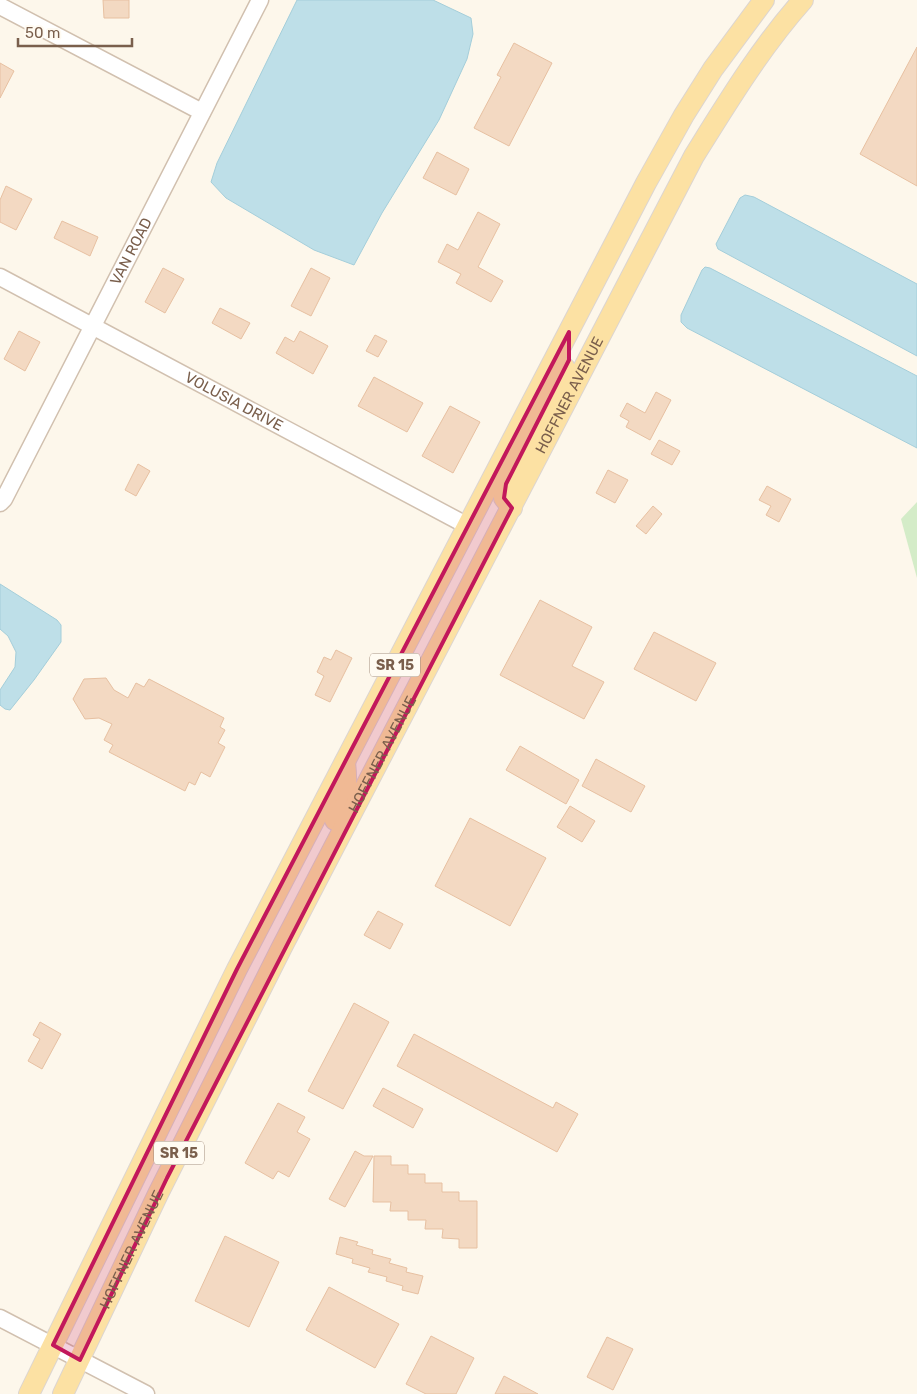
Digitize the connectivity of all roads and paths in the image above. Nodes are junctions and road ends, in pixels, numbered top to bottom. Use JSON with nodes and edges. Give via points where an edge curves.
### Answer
{"nodes":[{"id":1,"x":260,"y":0,"type":"edge"},
{"id":2,"x":764,"y":0,"type":"edge"},
{"id":3,"x":803,"y":0,"type":"edge"},
{"id":4,"x":0,"y":6,"type":"edge"},
{"id":5,"x":202,"y":112,"type":"junction"},
{"id":6,"x":0,"y":277,"type":"edge"},
{"id":7,"x":92,"y":325,"type":"junction"},
{"id":8,"x":569,"y":332,"type":"junction"},
{"id":9,"x":0,"y":502,"type":"edge"},
{"id":10,"x":512,"y":508,"type":"junction"},
{"id":11,"x":468,"y":526,"type":"junction"},
{"id":12,"x":427,"y":671,"type":"junction"},
{"id":13,"x":345,"y":760,"type":"junction"},
{"id":14,"x":324,"y":867,"type":"junction"},
{"id":15,"x":248,"y":947,"type":"junction"},
{"id":16,"x":225,"y":1061,"type":"junction"},
{"id":17,"x":0,"y":1318,"type":"edge"},
{"id":18,"x":52,"y":1345,"type":"junction"},
{"id":19,"x":80,"y":1360,"type":"junction"},
{"id":20,"x":29,"y":1394,"type":"edge"},
{"id":21,"x":63,"y":1394,"type":"edge"},
{"id":22,"x":146,"y":1394,"type":"edge"}],
"edges":[{"from":1,"to":5,"type":"street","name":"VAN ROAD"},
{"from":2,"to":8,"type":"main road","name":"HOFFNER AVENUE","number":"SR 15","via":[[684,115]]},
{"from":3,"to":10,"type":"main road","name":"HOFFNER AVENUE","number":"SR 15","via":[[760,55],[694,156]]},
{"from":4,"to":5,"type":"street"},
{"from":5,"to":7,"type":"street","name":"VAN ROAD"},
{"from":6,"to":7,"type":"street","name":"VOLUSIA DRIVE"},
{"from":7,"to":9,"type":"street","name":"VAN ROAD"},
{"from":7,"to":11,"type":"street","name":"VOLUSIA DRIVE"},
{"from":8,"to":10,"type":"main road","via":[[569,360],[506,484],[504,498]]},
{"from":8,"to":11,"type":"main road","name":"HOFFNER AVENUE","number":"SR 15"},
{"from":10,"to":12,"type":"main road","name":"HOFFNER AVENUE","number":"SR 15"},
{"from":11,"to":12,"type":"main road","via":[[476,540],[476,549],[426,645]]},
{"from":11,"to":13,"type":"main road","name":"HOFFNER AVENUE","number":"SR 15"},
{"from":12,"to":14,"type":"main road","name":"HOFFNER AVENUE","number":"SR 15"},
{"from":13,"to":14,"type":"main road","via":[[345,799],[323,843]]},
{"from":13,"to":15,"type":"main road","name":"HOFFNER AVENUE","number":"SR 15"},
{"from":14,"to":16,"type":"main road","name":"HOFFNER AVENUE","number":"SR 15"},
{"from":15,"to":16,"type":"main road","via":[[250,960],[222,1023],[220,1038]]},
{"from":15,"to":18,"type":"main road","name":"HOFFNER AVENUE","number":"SR 15"},
{"from":16,"to":19,"type":"main road","name":"HOFFNER AVENUE","number":"SR 15"},
{"from":17,"to":18,"type":"street"},
{"from":18,"to":19,"type":"street"},
{"from":18,"to":20,"type":"main road","name":"HOFFNER AVENUE","number":"SR 15"},
{"from":19,"to":21,"type":"main road","name":"HOFFNER AVENUE","number":"SR 15"},
{"from":19,"to":22,"type":"street"}]}
